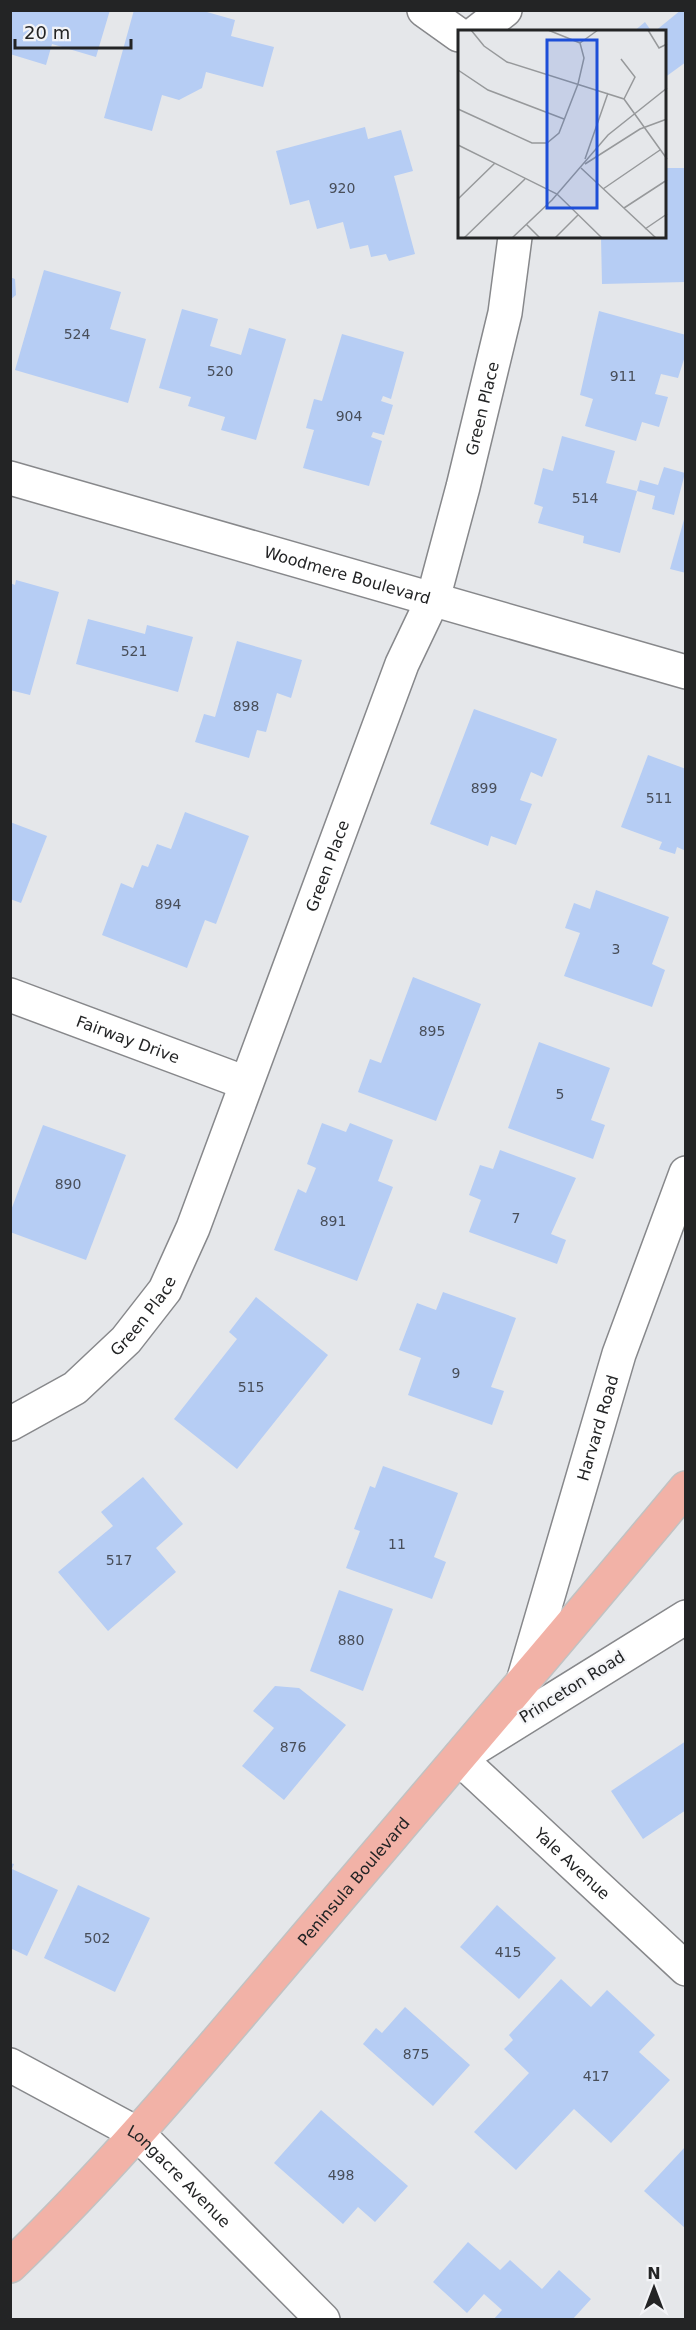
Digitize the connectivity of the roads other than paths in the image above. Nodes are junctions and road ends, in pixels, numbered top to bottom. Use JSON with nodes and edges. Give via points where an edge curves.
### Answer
{"nodes":[{"id":1,"x":424,"y":10,"type":"edge"},
{"id":2,"x":505,"y":10,"type":"edge"},
{"id":3,"x":480,"y":30,"type":"edge"},
{"id":4,"x":458,"y":34,"type":"edge"},
{"id":5,"x":515,"y":238,"type":"edge"},
{"id":6,"x":10,"y":478,"type":"edge"},
{"id":7,"x":433,"y":599,"type":"junction"},
{"id":8,"x":686,"y":672,"type":"edge"},
{"id":9,"x":10,"y":995,"type":"edge"},
{"id":10,"x":246,"y":1083,"type":"junction"},
{"id":11,"x":686,"y":1173,"type":"edge"},
{"id":12,"x":10,"y":1424,"type":"edge"},
{"id":13,"x":686,"y":1488,"type":"edge"},
{"id":14,"x":686,"y":1617,"type":"edge"},
{"id":15,"x":522,"y":1685,"type":"junction"},
{"id":16,"x":459,"y":1758,"type":"junction"},
{"id":17,"x":686,"y":1969,"type":"edge"},
{"id":18,"x":10,"y":2065,"type":"edge"},
{"id":19,"x":138,"y":2134,"type":"junction"},
{"id":20,"x":10,"y":2266,"type":"edge"},
{"id":21,"x":323,"y":2319,"type":"edge"}],
"edges":[{"from":1,"to":4,"type":"street"},
{"from":2,"to":3,"type":"street"},
{"from":5,"to":7,"type":"street","name":"Green Place","via":[[505,313]]},
{"from":6,"to":7,"type":"street","name":"Woodmere Boulevard"},
{"from":7,"to":8,"type":"street","name":"Woodmere Boulevard"},
{"from":7,"to":10,"type":"street","name":"Green Place","via":[[402,664]]},
{"from":9,"to":10,"type":"street","name":"Fairway Drive"},
{"from":10,"to":12,"type":"street","name":"Green Place","via":[[193,1228],[165,1290],[126,1340],[75,1388]]},
{"from":11,"to":15,"type":"street","name":"Harvard Road","via":[[599,1416]]},
{"from":13,"to":15,"type":"main road","name":"Peninsula Boulevard"},
{"from":14,"to":16,"type":"street","name":"Princeton Road"},
{"from":15,"to":16,"type":"main road","name":"Peninsula Boulevard"},
{"from":16,"to":17,"type":"street","name":"Yale Avenue"},
{"from":16,"to":19,"type":"main road","name":"Peninsula Boulevard"},
{"from":18,"to":19,"type":"street","name":"Longacre Avenue"},
{"from":19,"to":20,"type":"main road","name":"Peninsula Boulevard"},
{"from":19,"to":21,"type":"street","name":"Longacre Avenue"}]}
